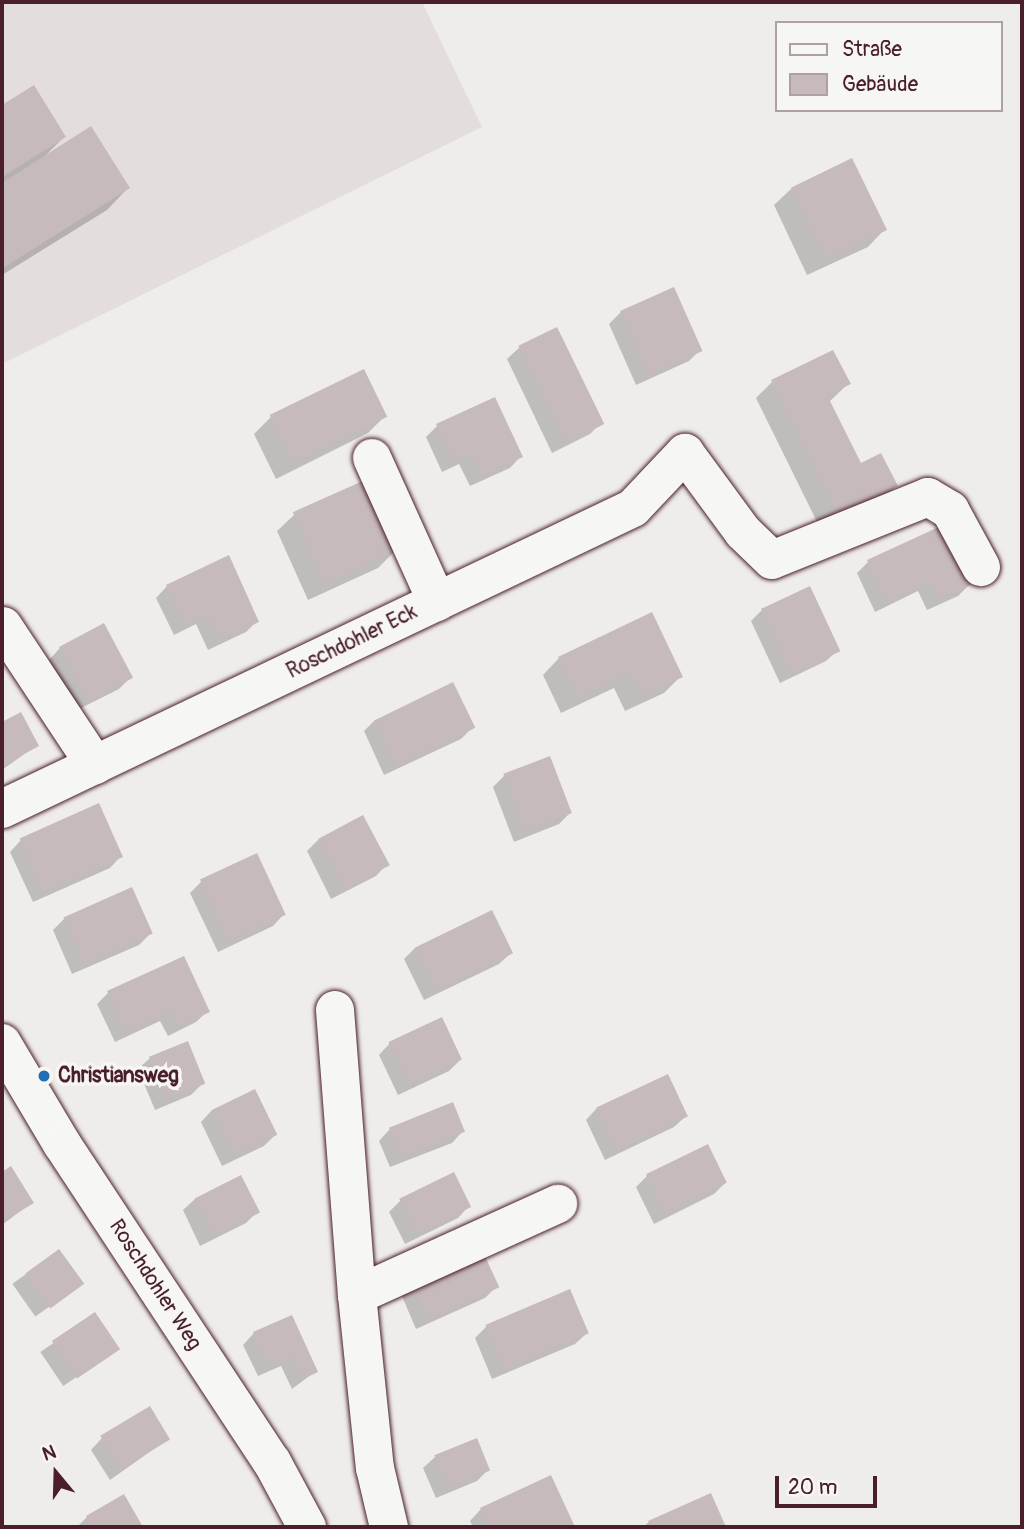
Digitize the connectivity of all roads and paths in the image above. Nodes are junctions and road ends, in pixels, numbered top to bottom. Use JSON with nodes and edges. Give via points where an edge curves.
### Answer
{"nodes":[{"id":1,"x":372,"y":458,"type":"dead end"},
{"id":2,"x":981,"y":567,"type":"dead end"},
{"id":3,"x":437,"y":602,"type":"junction"},
{"id":4,"x":4,"y":626,"type":"dead end"},
{"id":5,"x":94,"y":765,"type":"junction"},
{"id":6,"x":2,"y":809,"type":"edge"},
{"id":7,"x":335,"y":1010,"type":"dead end"},
{"id":8,"x":2,"y":1043,"type":"edge"},
{"id":9,"x":558,"y":1204,"type":"dead end"},
{"id":10,"x":357,"y":1295,"type":"junction"},
{"id":11,"x":307,"y":1527,"type":"edge"},
{"id":12,"x":389,"y":1527,"type":"edge"}],
"edges":[{"from":1,"to":3,"type":"street"},
{"from":2,"to":3,"type":"street","name":"Roschdohler Eck","via":[[950,510],[928,497],[772,560],[743,532],[685,453],[634,508]]},
{"from":3,"to":5,"type":"street","name":"Roschdohler Eck"},
{"from":4,"to":5,"type":"street"},
{"from":5,"to":6,"type":"street","name":"Roschdohler Eck"},
{"from":7,"to":10,"type":"street"},
{"from":8,"to":11,"type":"street","name":"Roschdohler Weg","via":[[62,1144],[272,1462]]},
{"from":9,"to":10,"type":"street"},
{"from":10,"to":12,"type":"street","via":[[375,1468]]}]}
